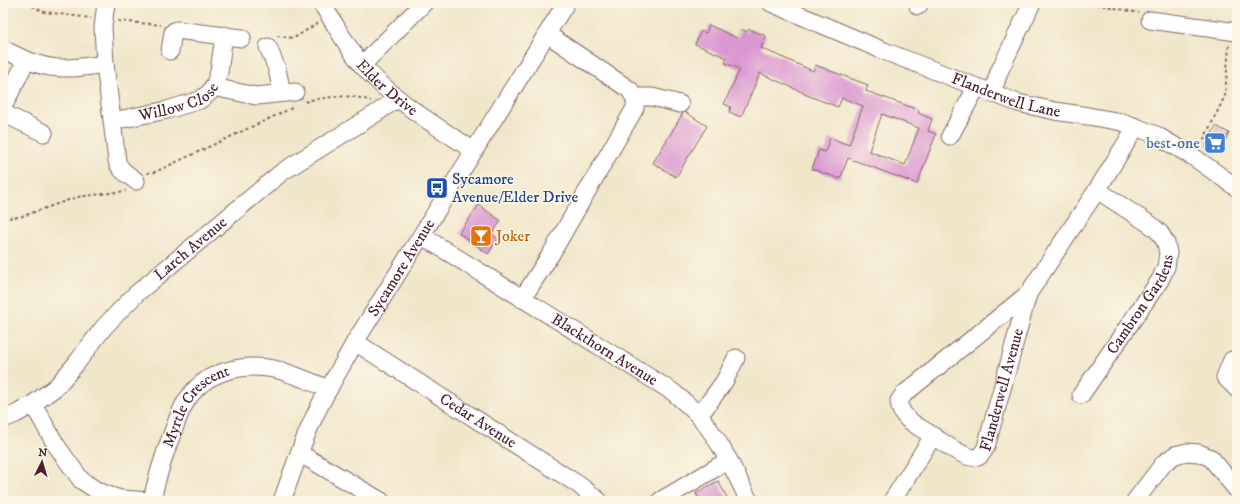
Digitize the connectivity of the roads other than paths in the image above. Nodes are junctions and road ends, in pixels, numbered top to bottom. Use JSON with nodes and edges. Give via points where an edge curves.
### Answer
{"nodes":[{"id":1,"x":106,"y":3,"type":"edge"},
{"id":2,"x":424,"y":3,"type":"edge"},
{"id":3,"x":566,"y":3,"type":"edge"},
{"id":4,"x":771,"y":3,"type":"edge"},
{"id":5,"x":1032,"y":3,"type":"edge"},
{"id":6,"x":325,"y":9,"type":"edge"},
{"id":7,"x":1150,"y":20,"type":"road end"},
{"id":8,"x":1234,"y":32,"type":"edge"},
{"id":9,"x":547,"y":34,"type":"junction"},
{"id":10,"x":224,"y":35,"type":"junction"},
{"id":11,"x":242,"y":38,"type":"dead end"},
{"id":12,"x":270,"y":42,"type":"road end"},
{"id":13,"x":3,"y":49,"type":"edge"},
{"id":14,"x":170,"y":52,"type":"dead end"},
{"id":15,"x":26,"y":61,"type":"junction"},
{"id":16,"x":105,"y":64,"type":"junction"},
{"id":17,"x":362,"y":65,"type":"junction"},
{"id":18,"x":213,"y":87,"type":"junction"},
{"id":19,"x":984,"y":91,"type":"junction"},
{"id":20,"x":634,"y":97,"type":"junction"},
{"id":21,"x":392,"y":102,"type":"junction"},
{"id":22,"x":680,"y":104,"type":"dead end"},
{"id":23,"x":3,"y":107,"type":"edge"},
{"id":24,"x":3,"y":113,"type":"edge"},
{"id":25,"x":113,"y":121,"type":"junction"},
{"id":26,"x":1136,"y":127,"type":"junction"},
{"id":27,"x":44,"y":133,"type":"dead end"},
{"id":28,"x":950,"y":136,"type":"dead end"},
{"id":29,"x":474,"y":150,"type":"junction"},
{"id":30,"x":136,"y":181,"type":"road end"},
{"id":31,"x":1237,"y":188,"type":"edge"},
{"id":32,"x":1097,"y":190,"type":"junction"},
{"id":33,"x":422,"y":236,"type":"junction"},
{"id":34,"x":1028,"y":294,"type":"junction"},
{"id":35,"x":522,"y":299,"type":"junction"},
{"id":36,"x":355,"y":342,"type":"junction"},
{"id":37,"x":736,"y":358,"type":"dead end"},
{"id":38,"x":1232,"y":360,"type":"dead end"},
{"id":39,"x":328,"y":389,"type":"junction"},
{"id":40,"x":1237,"y":389,"type":"edge"},
{"id":41,"x":1081,"y":395,"type":"dead end"},
{"id":42,"x":33,"y":404,"type":"junction"},
{"id":43,"x":699,"y":416,"type":"junction"},
{"id":44,"x":3,"y":419,"type":"edge"},
{"id":45,"x":933,"y":436,"type":"junction"},
{"id":46,"x":299,"y":453,"type":"junction"},
{"id":47,"x":729,"y":460,"type":"junction"},
{"id":48,"x":1237,"y":490,"type":"edge"},
{"id":49,"x":151,"y":501,"type":"edge"},
{"id":50,"x":282,"y":501,"type":"edge"},
{"id":51,"x":381,"y":501,"type":"edge"},
{"id":52,"x":599,"y":501,"type":"edge"},
{"id":53,"x":660,"y":501,"type":"edge"},
{"id":54,"x":749,"y":501,"type":"edge"},
{"id":55,"x":892,"y":501,"type":"edge"},
{"id":56,"x":1135,"y":501,"type":"edge"}],
"edges":[{"from":1,"to":16,"type":"street","name":"Willow Close","via":[[103,27]]},
{"from":2,"to":17,"type":"street"},
{"from":3,"to":9,"type":"street","name":"Sycamore Avenue"},
{"from":4,"to":19,"type":"street","name":"Flanderwell Lane"},
{"from":5,"to":19,"type":"street","via":[[1000,72]]},
{"from":6,"to":17,"type":"street","name":"Elder Drive"},
{"from":7,"to":8,"type":"street"},
{"from":9,"to":20,"type":"street","via":[[630,90]]},
{"from":9,"to":29,"type":"street","name":"Sycamore Avenue"},
{"from":10,"to":11,"type":"street"},
{"from":10,"to":14,"type":"street","via":[[176,30],[173,32]]},
{"from":10,"to":18,"type":"street","name":"Willow Close","via":[[219,72]]},
{"from":12,"to":18,"type":"street","via":[[277,69],[294,99],[256,96]]},
{"from":13,"to":15,"type":"street"},
{"from":15,"to":16,"type":"street","via":[[57,69]]},
{"from":15,"to":23,"type":"street"},
{"from":16,"to":25,"type":"street","name":"Willow Close"},
{"from":17,"to":21,"type":"street","name":"Elder Drive"},
{"from":18,"to":25,"type":"street","name":"Willow Close","via":[[200,100]]},
{"from":19,"to":26,"type":"street","name":"Flanderwell Lane","via":[[1018,103],[1122,122]]},
{"from":19,"to":28,"type":"street"},
{"from":20,"to":22,"type":"street","via":[[652,97]]},
{"from":20,"to":35,"type":"street","via":[[635,108],[551,254]]},
{"from":21,"to":29,"type":"street","name":"Elder Drive","via":[[424,118]]},
{"from":21,"to":42,"type":"street","name":"Larch Avenue","via":[[282,172],[169,265],[104,327],[56,387]]},
{"from":24,"to":27,"type":"street"},
{"from":25,"to":30,"type":"street","name":"Willow Close","via":[[118,165]]},
{"from":26,"to":31,"type":"street","name":"Flanderwell Lane","via":[[1156,135],[1195,158]]},
{"from":26,"to":32,"type":"street","name":"Flanderwell Avenue"},
{"from":29,"to":33,"type":"street","name":"Sycamore Avenue"},
{"from":32,"to":34,"type":"street","name":"Flanderwell Avenue"},
{"from":32,"to":41,"type":"street","name":"Cambron Gardens","via":[[1151,225],[1160,233],[1168,253],[1166,267],[1160,280]]},
{"from":33,"to":35,"type":"street","name":"Blackthorn Avenue"},
{"from":33,"to":36,"type":"street","name":"Sycamore Avenue"},
{"from":34,"to":45,"type":"street","name":"Flanderwell Avenue","via":[[904,394],[899,401],[905,417]]},
{"from":34,"to":45,"type":"street","name":"Flanderwell Avenue","via":[[983,452],[972,458]]},
{"from":35,"to":43,"type":"street","name":"Blackthorn Avenue","via":[[673,392]]},
{"from":36,"to":39,"type":"street","name":"Sycamore Avenue"},
{"from":36,"to":52,"type":"street","name":"Cedar Avenue","via":[[579,485]]},
{"from":37,"to":43,"type":"street","via":[[724,382]]},
{"from":38,"to":40,"type":"street","via":[[1225,378]]},
{"from":39,"to":46,"type":"street","name":"Sycamore Avenue"},
{"from":39,"to":49,"type":"street","name":"Myrtle Crescent","via":[[289,373],[256,367],[238,367],[209,379],[196,388],[181,409],[160,466]]},
{"from":42,"to":44,"type":"street","name":"Larch Avenue"},
{"from":42,"to":49,"type":"street","via":[[56,445],[81,480],[108,495]]},
{"from":43,"to":47,"type":"street","name":"Blackthorn Avenue"},
{"from":45,"to":55,"type":"street"},
{"from":46,"to":50,"type":"street","name":"Sycamore Avenue"},
{"from":46,"to":51,"type":"street"},
{"from":47,"to":53,"type":"street"},
{"from":47,"to":54,"type":"street","name":"Blackthorn Avenue"},
{"from":48,"to":56,"type":"street","via":[[1211,458],[1199,452],[1187,452],[1175,455],[1164,463]]}]}
